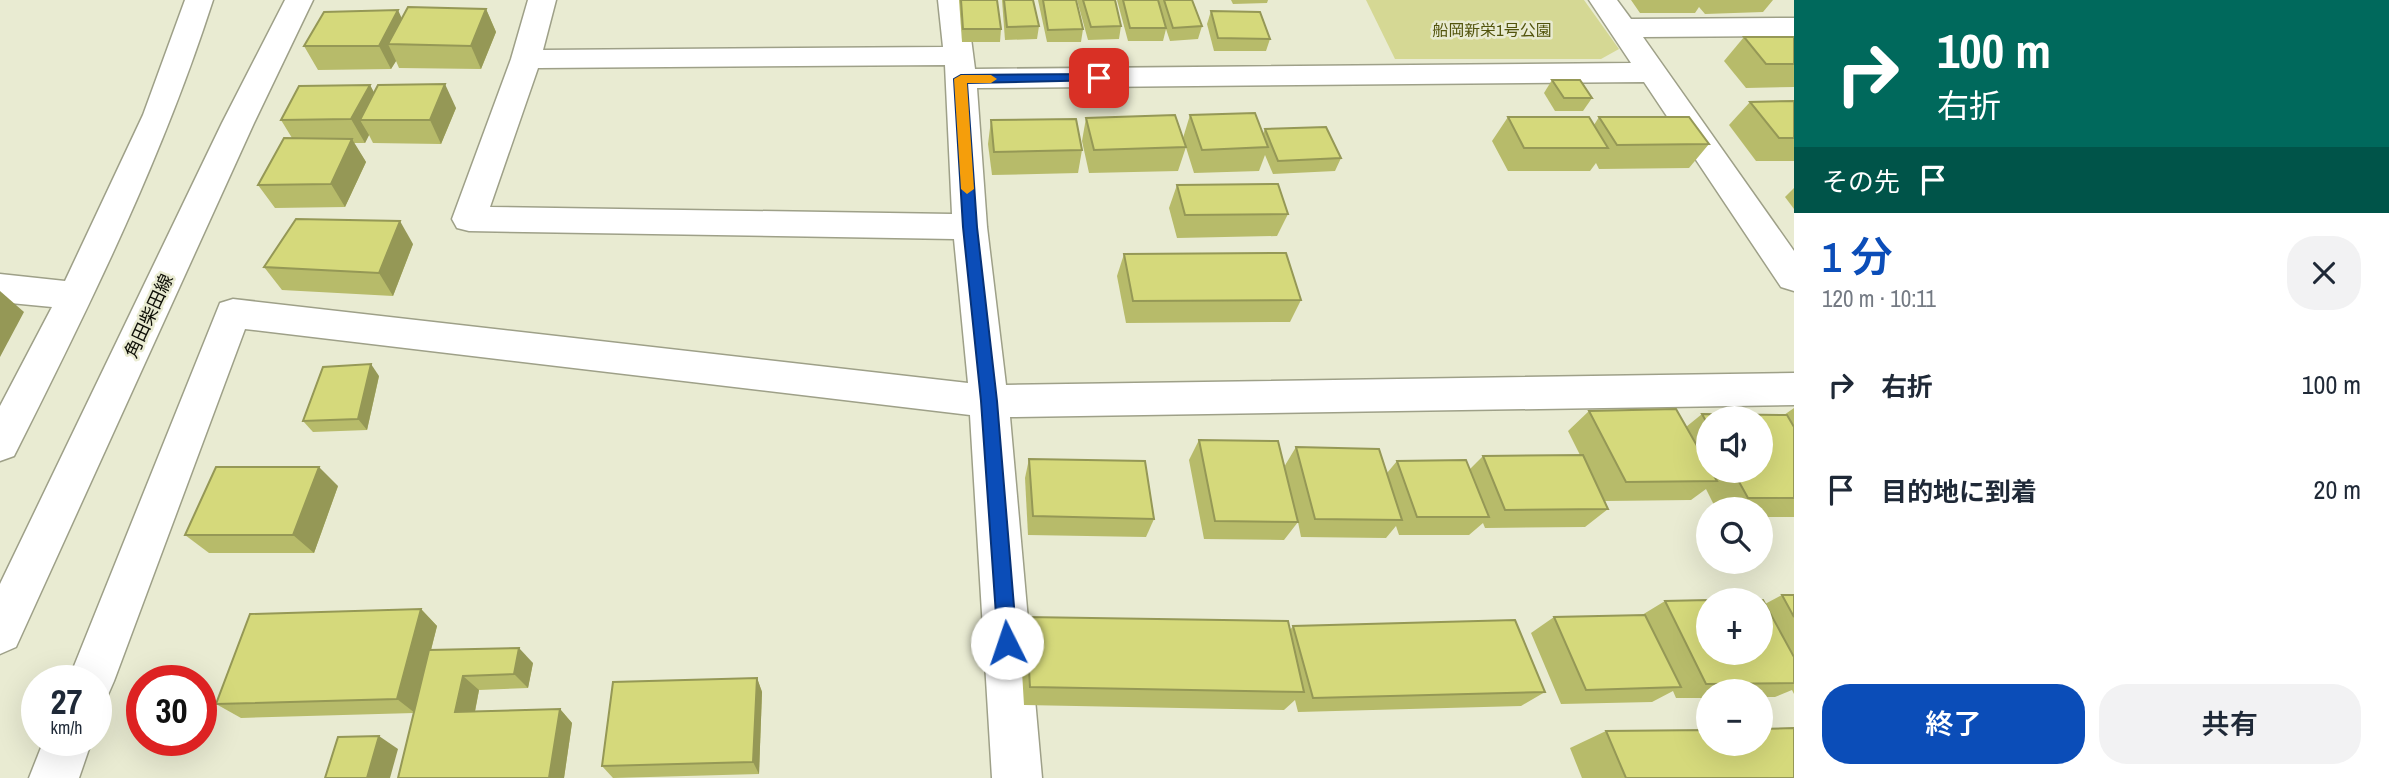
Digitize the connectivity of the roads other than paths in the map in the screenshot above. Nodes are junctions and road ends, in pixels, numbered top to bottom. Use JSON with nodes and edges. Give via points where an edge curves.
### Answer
{"nodes":[{"id":1,"x":199,"y":0,"type":"edge"},
{"id":2,"x":299,"y":0,"type":"edge"},
{"id":3,"x":542,"y":0,"type":"edge"},
{"id":4,"x":952,"y":0,"type":"edge"},
{"id":5,"x":1603,"y":0,"type":"edge"},
{"id":6,"x":1794,"y":27,"type":"edge"},
{"id":7,"x":1624,"y":28,"type":"junction"},
{"id":8,"x":526,"y":60,"type":"junction"},
{"id":9,"x":959,"y":68,"type":"junction"},
{"id":10,"x":1654,"y":72,"type":"junction"},
{"id":11,"x":970,"y":227,"type":"junction"},
{"id":12,"x":1794,"y":278,"type":"edge"},
{"id":13,"x":0,"y":288,"type":"edge"},
{"id":14,"x":76,"y":296,"type":"junction"},
{"id":15,"x":1794,"y":389,"type":"edge"},
{"id":16,"x":989,"y":401,"type":"junction"},
{"id":17,"x":0,"y":444,"type":"edge"},
{"id":18,"x":0,"y":632,"type":"edge"},
{"id":19,"x":97,"y":665,"type":"edge"},
{"id":20,"x":62,"y":756,"type":"edge"},
{"id":21,"x":54,"y":778,"type":"edge"},
{"id":22,"x":1017,"y":778,"type":"edge"}],
"edges":[{"from":1,"to":14,"type":"street","via":[[150,140]]},
{"from":2,"to":18,"type":"street","name":"角田柴田線"},
{"from":3,"to":8,"type":"street"},
{"from":4,"to":9,"type":"street"},
{"from":5,"to":7,"type":"street"},
{"from":6,"to":7,"type":"street"},
{"from":7,"to":10,"type":"street"},
{"from":8,"to":9,"type":"street"},
{"from":8,"to":11,"type":"street","via":[[469,219]]},
{"from":9,"to":10,"type":"street"},
{"from":9,"to":11,"type":"street"},
{"from":10,"to":12,"type":"street"},
{"from":11,"to":16,"type":"street"},
{"from":13,"to":14,"type":"street"},
{"from":14,"to":17,"type":"street"},
{"from":15,"to":16,"type":"street"},
{"from":16,"to":19,"type":"street","via":[[233,313]]},
{"from":16,"to":22,"type":"street"},
{"from":20,"to":21,"type":"street"}]}
